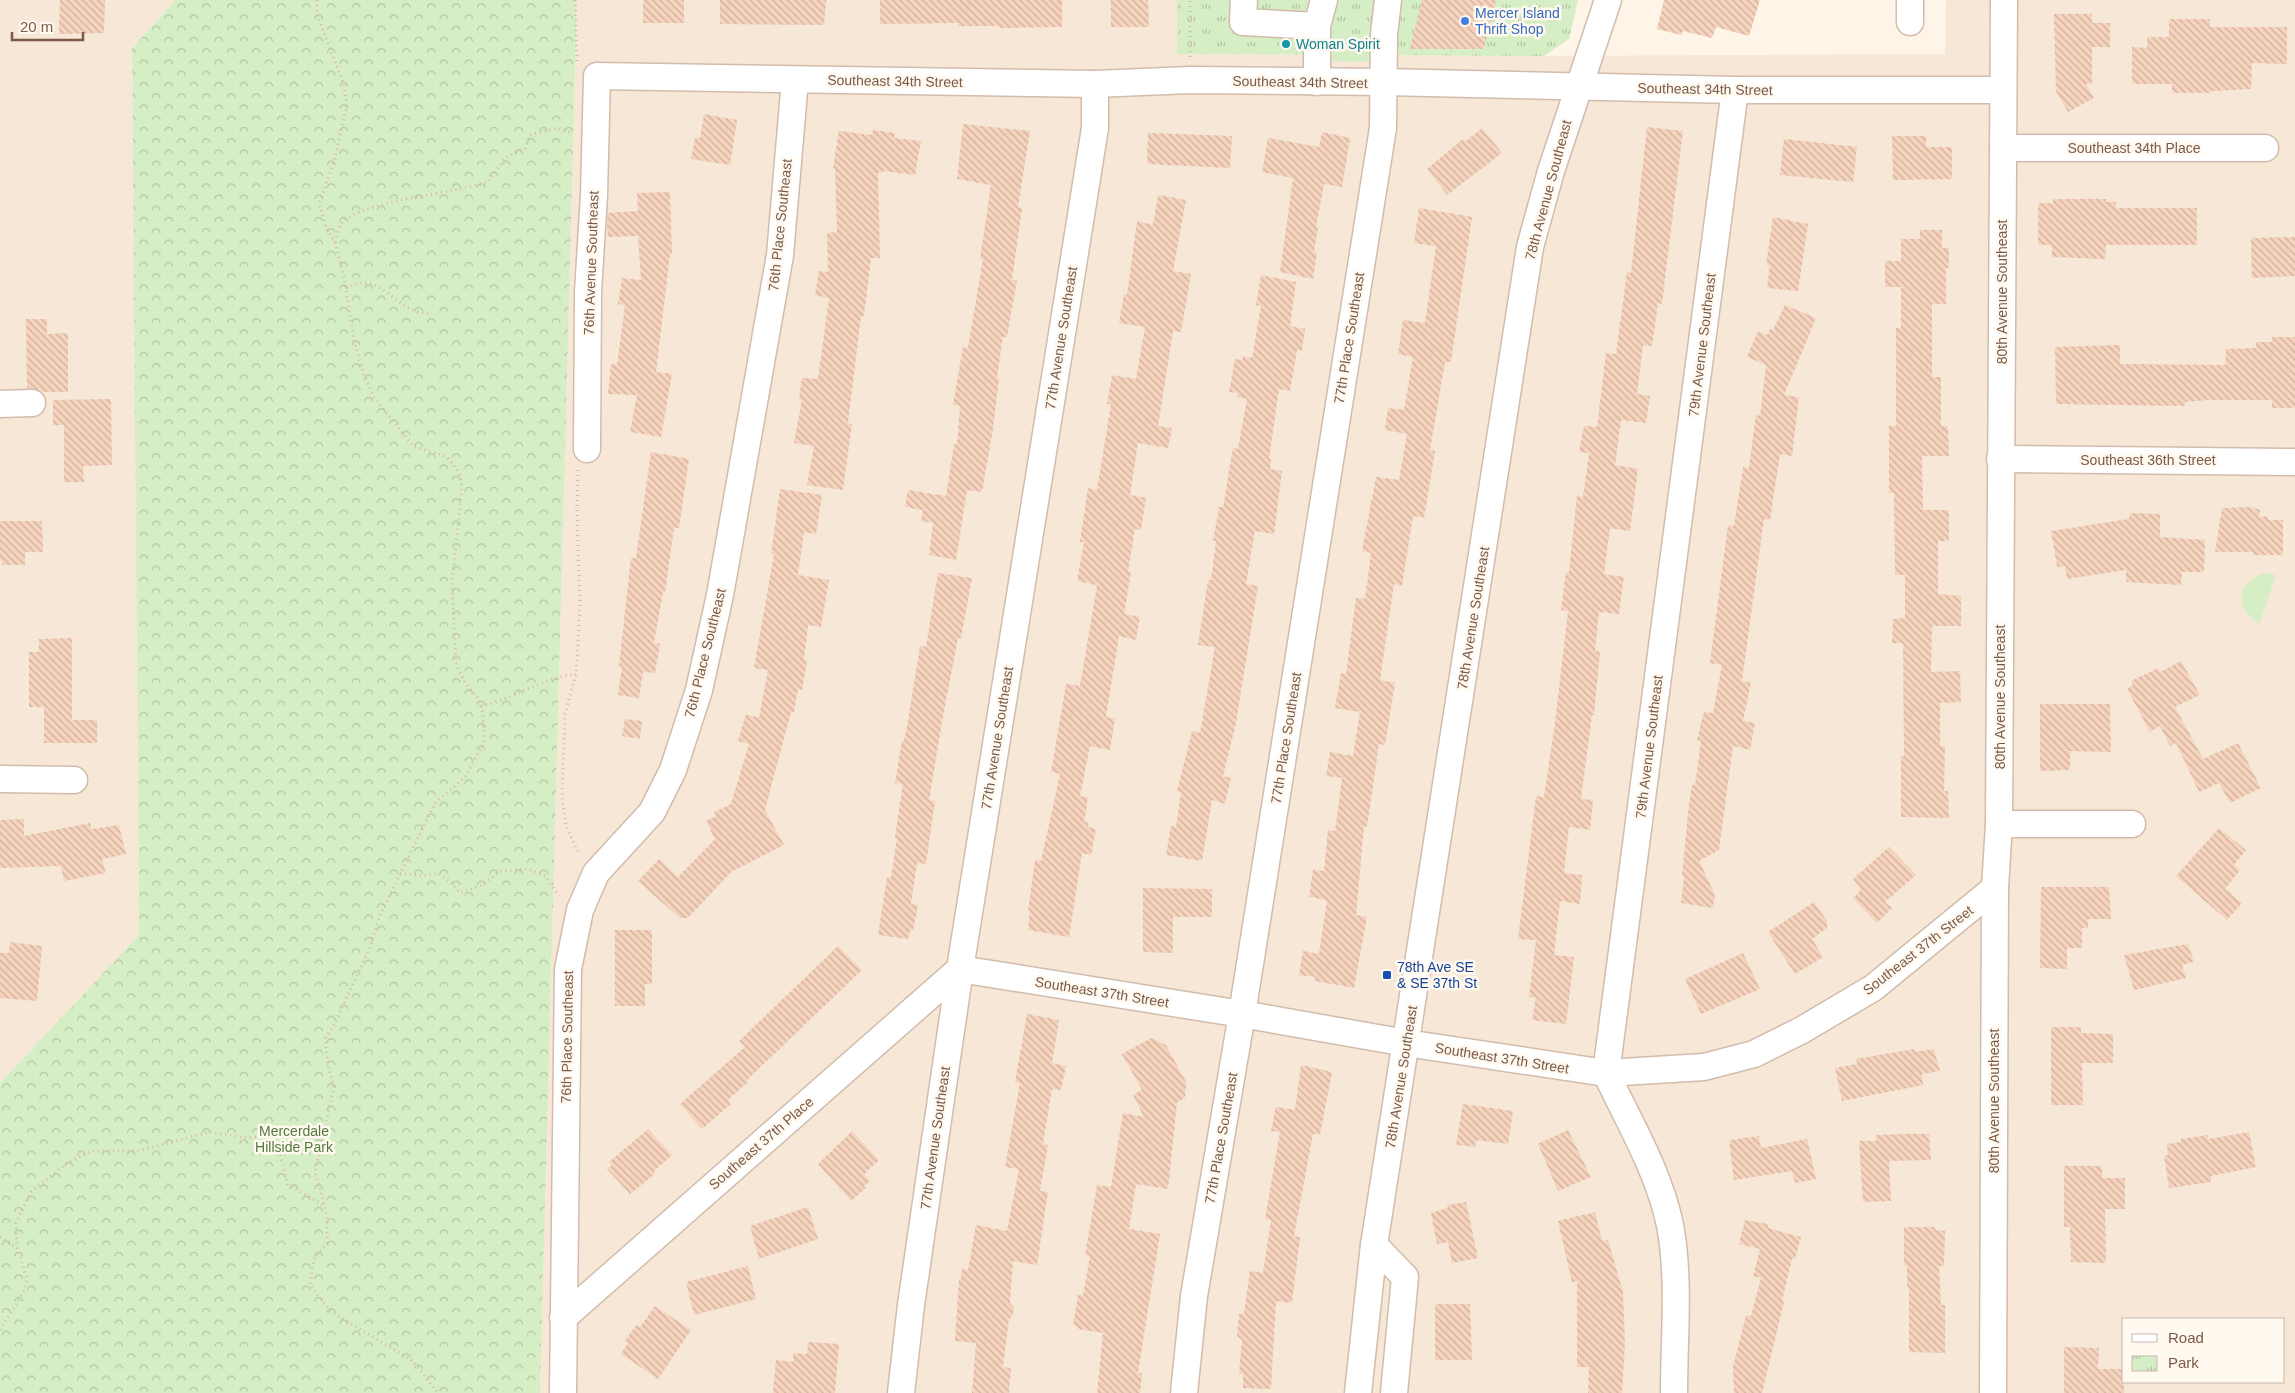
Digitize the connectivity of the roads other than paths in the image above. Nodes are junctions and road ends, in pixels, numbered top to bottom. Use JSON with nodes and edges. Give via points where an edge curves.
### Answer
{"nodes":[{"id":1,"x":1244,"y":0,"type":"edge"},
{"id":2,"x":1324,"y":0,"type":"edge"},
{"id":3,"x":1388,"y":0,"type":"edge"},
{"id":4,"x":1608,"y":0,"type":"edge"},
{"id":5,"x":2004,"y":0,"type":"edge"},
{"id":6,"x":1318,"y":26,"type":"junction"},
{"id":7,"x":597,"y":76,"type":"joint"},
{"id":8,"x":795,"y":80,"type":"junction"},
{"id":9,"x":1318,"y":82,"type":"junction"},
{"id":10,"x":1384,"y":82,"type":"junction"},
{"id":11,"x":1095,"y":84,"type":"junction"},
{"id":12,"x":1578,"y":86,"type":"junction"},
{"id":13,"x":1735,"y":90,"type":"junction"},
{"id":14,"x":2003,"y":90,"type":"junction"},
{"id":15,"x":2003,"y":148,"type":"junction"},
{"id":16,"x":2265,"y":148,"type":"dead end"},
{"id":17,"x":32,"y":403,"type":"dead end"},
{"id":18,"x":0,"y":404,"type":"edge"},
{"id":19,"x":587,"y":449,"type":"road end"},
{"id":20,"x":2000,"y":459,"type":"junction"},
{"id":21,"x":2295,"y":462,"type":"edge"},
{"id":22,"x":0,"y":779,"type":"edge"},
{"id":23,"x":74,"y":780,"type":"dead end"},
{"id":24,"x":1999,"y":824,"type":"junction"},
{"id":25,"x":2132,"y":824,"type":"dead end"},
{"id":26,"x":1995,"y":888,"type":"junction"},
{"id":27,"x":960,"y":969,"type":"junction"},
{"id":28,"x":1242,"y":1014,"type":"junction"},
{"id":29,"x":1406,"y":1043,"type":"junction"},
{"id":30,"x":1606,"y":1073,"type":"junction"},
{"id":31,"x":1374,"y":1245,"type":"junction"},
{"id":32,"x":563,"y":1318,"type":"junction"},
{"id":33,"x":563,"y":1393,"type":"edge"},
{"id":34,"x":901,"y":1393,"type":"edge"},
{"id":35,"x":1184,"y":1393,"type":"edge"},
{"id":36,"x":1358,"y":1393,"type":"edge"},
{"id":37,"x":1394,"y":1393,"type":"edge"},
{"id":38,"x":1674,"y":1393,"type":"edge"},
{"id":39,"x":1993,"y":1393,"type":"edge"}],
"edges":[{"from":1,"to":6,"type":"street","via":[[1243,22]]},
{"from":2,"to":6,"type":"street"},
{"from":3,"to":10,"type":"street","name":"77th Place Southeast"},
{"from":4,"to":12,"type":"street","name":"78th Avenue Southeast"},
{"from":5,"to":14,"type":"street","name":"80th Avenue Southeast"},
{"from":6,"to":9,"type":"street"},
{"from":7,"to":8,"type":"street","name":"Southeast 34th Street"},
{"from":7,"to":19,"type":"street","name":"76th Avenue Southeast","via":[[588,292]]},
{"from":8,"to":11,"type":"street","name":"Southeast 34th Street"},
{"from":8,"to":32,"type":"street","name":"76th Place Southeast","via":[[780,255],[720,595],[699,690],[673,770],[652,812],[596,872],[580,910],[568,969]]},
{"from":9,"to":10,"type":"street","name":"Southeast 34th Street"},
{"from":9,"to":11,"type":"street","name":"Southeast 34th Street","via":[[1190,80]]},
{"from":10,"to":12,"type":"street","name":"Southeast 34th Street"},
{"from":10,"to":28,"type":"street","name":"77th Place Southeast","via":[[1383,128]]},
{"from":11,"to":27,"type":"street","name":"77th Avenue Southeast","via":[[1095,128]]},
{"from":12,"to":13,"type":"street","name":"Southeast 34th Street"},
{"from":12,"to":29,"type":"street","name":"78th Avenue Southeast","via":[[1530,247]]},
{"from":13,"to":14,"type":"street","name":"Southeast 34th Street"},
{"from":13,"to":30,"type":"street","name":"79th Avenue Southeast"},
{"from":14,"to":15,"type":"street","name":"80th Avenue Southeast"},
{"from":15,"to":16,"type":"street","name":"Southeast 34th Place"},
{"from":15,"to":20,"type":"street","name":"80th Avenue Southeast"},
{"from":17,"to":18,"type":"street"},
{"from":20,"to":21,"type":"street","name":"Southeast 36th Street"},
{"from":20,"to":24,"type":"street","name":"80th Avenue Southeast"},
{"from":22,"to":23,"type":"street"},
{"from":24,"to":25,"type":"street"},
{"from":24,"to":26,"type":"street","name":"80th Avenue Southeast"},
{"from":26,"to":30,"type":"street","name":"Southeast 37th Street","via":[[1873,988],[1754,1054],[1704,1067]]},
{"from":26,"to":39,"type":"street","name":"80th Avenue Southeast"},
{"from":27,"to":28,"type":"street","name":"Southeast 37th Street"},
{"from":27,"to":32,"type":"street","name":"Southeast 37th Place"},
{"from":27,"to":34,"type":"street","name":"77th Avenue Southeast"},
{"from":28,"to":29,"type":"street","name":"Southeast 37th Street"},
{"from":28,"to":35,"type":"street","name":"77th Place Southeast","via":[[1194,1296]]},
{"from":29,"to":30,"type":"street","name":"Southeast 37th Street"},
{"from":29,"to":31,"type":"street","name":"78th Avenue Southeast"},
{"from":30,"to":38,"type":"street","via":[[1657,1181],[1670,1225],[1674,1278]]},
{"from":31,"to":36,"type":"street","name":"78th Avenue Southeast"},
{"from":31,"to":37,"type":"street","via":[[1405,1277]]},
{"from":32,"to":33,"type":"street"}]}
